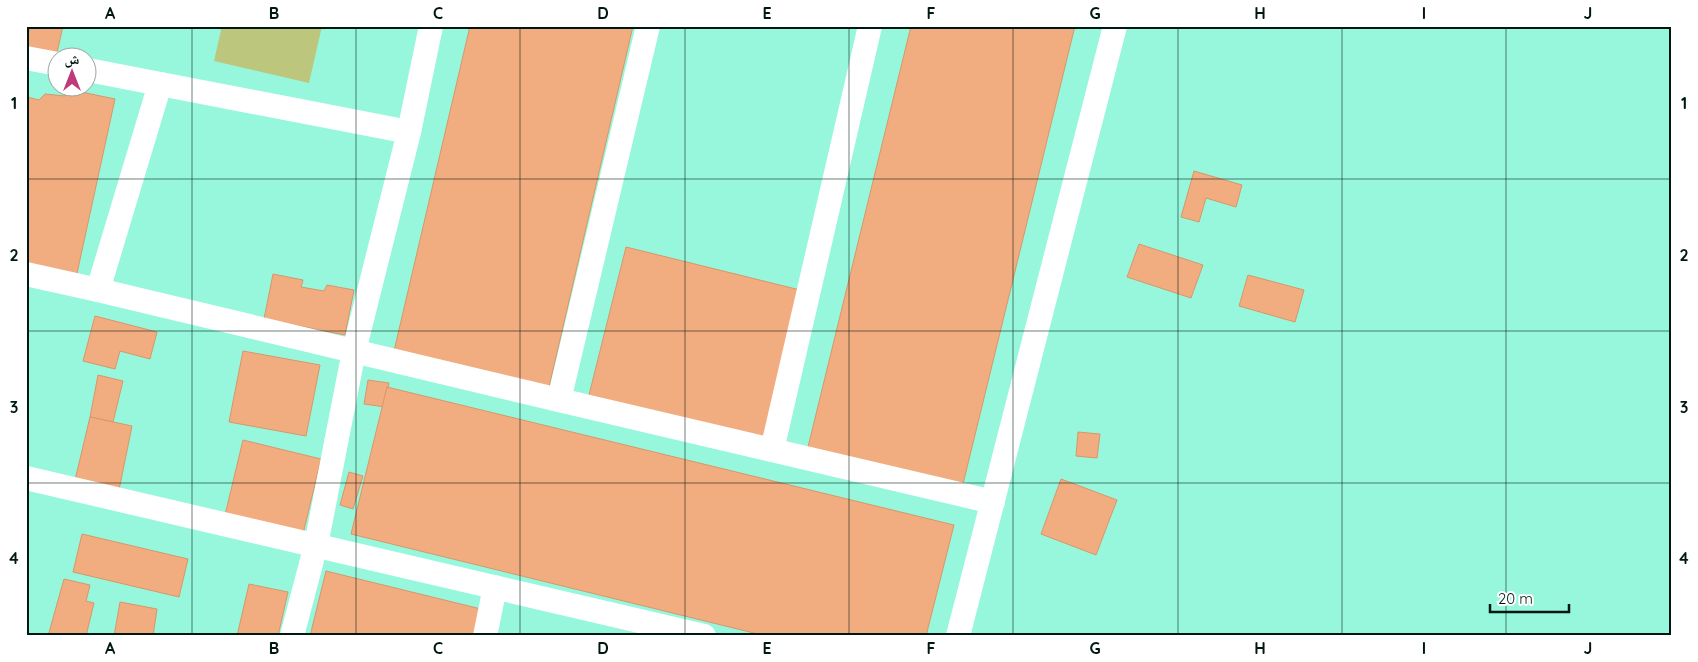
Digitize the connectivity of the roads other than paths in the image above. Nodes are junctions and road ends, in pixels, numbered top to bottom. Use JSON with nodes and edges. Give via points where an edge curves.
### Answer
{"nodes":[{"id":1,"x":431,"y":26,"type":"edge"},
{"id":2,"x":648,"y":26,"type":"edge"},
{"id":3,"x":870,"y":26,"type":"edge"},
{"id":4,"x":1115,"y":26,"type":"edge"},
{"id":5,"x":26,"y":58,"type":"edge"},
{"id":6,"x":48,"y":62,"type":"edge"},
{"id":7,"x":98,"y":72,"type":"edge"},
{"id":8,"x":160,"y":84,"type":"junction"},
{"id":9,"x":409,"y":132,"type":"junction"},
{"id":10,"x":26,"y":274,"type":"edge"},
{"id":11,"x":98,"y":290,"type":"junction"},
{"id":12,"x":354,"y":351,"type":"junction"},
{"id":13,"x":559,"y":400,"type":"junction"},
{"id":14,"x":772,"y":450,"type":"junction"},
{"id":15,"x":26,"y":478,"type":"edge"},
{"id":16,"x":993,"y":502,"type":"junction"},
{"id":17,"x":316,"y":544,"type":"junction"},
{"id":18,"x":496,"y":587,"type":"junction"},
{"id":19,"x":292,"y":636,"type":"edge"},
{"id":20,"x":485,"y":636,"type":"edge"},
{"id":21,"x":704,"y":636,"type":"edge"},
{"id":22,"x":958,"y":636,"type":"edge"}],
"edges":[{"from":1,"to":9,"type":"street"},
{"from":2,"to":13,"type":"street"},
{"from":3,"to":14,"type":"street"},
{"from":4,"to":16,"type":"street"},
{"from":5,"to":6,"type":"street"},
{"from":7,"to":8,"type":"street"},
{"from":8,"to":9,"type":"street"},
{"from":8,"to":11,"type":"street"},
{"from":9,"to":12,"type":"street"},
{"from":10,"to":11,"type":"street"},
{"from":11,"to":12,"type":"street"},
{"from":12,"to":13,"type":"street"},
{"from":12,"to":17,"type":"street"},
{"from":13,"to":14,"type":"street"},
{"from":14,"to":16,"type":"street"},
{"from":15,"to":17,"type":"street"},
{"from":16,"to":22,"type":"street"},
{"from":17,"to":18,"type":"street"},
{"from":17,"to":19,"type":"street"},
{"from":18,"to":20,"type":"street"},
{"from":18,"to":21,"type":"street"}]}
